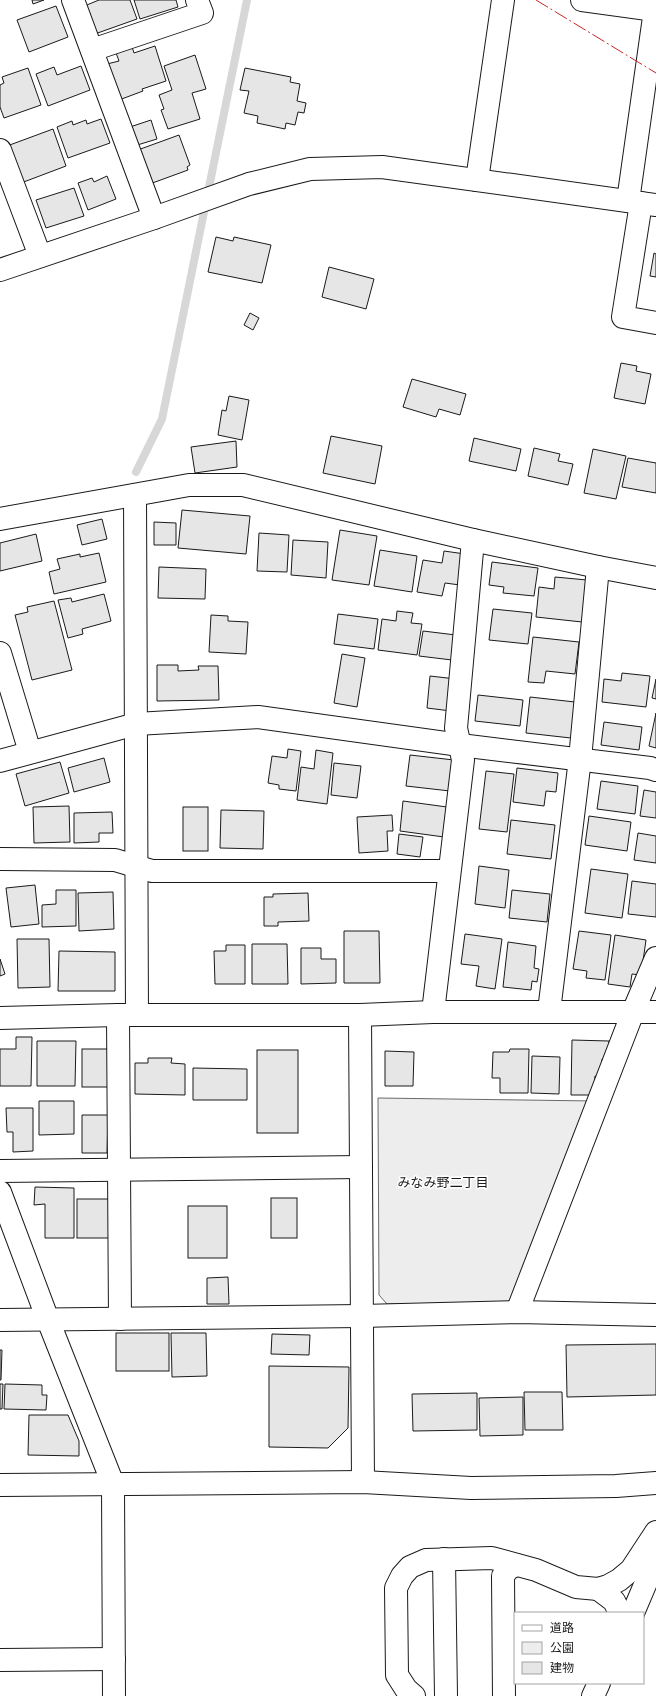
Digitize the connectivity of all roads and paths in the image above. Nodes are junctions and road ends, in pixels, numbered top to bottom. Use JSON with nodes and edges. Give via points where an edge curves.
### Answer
{"nodes":[{"id":1,"x":73,"y":0,"type":"edge"},
{"id":2,"x":197,"y":0,"type":"edge"},
{"id":3,"x":503,"y":0,"type":"edge"},
{"id":4,"x":582,"y":0,"type":"edge"},
{"id":5,"x":92,"y":50,"type":"junction"},
{"id":6,"x":0,"y":150,"type":"edge"},
{"id":7,"x":477,"y":180,"type":"junction"},
{"id":8,"x":642,"y":203,"type":"edge"},
{"id":9,"x":154,"y":218,"type":"junction"},
{"id":10,"x":40,"y":256,"type":"junction"},
{"id":11,"x":0,"y":270,"type":"edge"},
{"id":12,"x":656,"y":323,"type":"edge"},
{"id":13,"x":135,"y":495,"type":"junction"},
{"id":14,"x":0,"y":519,"type":"edge"},
{"id":15,"x":473,"y":540,"type":"junction"},
{"id":16,"x":598,"y":567,"type":"junction"},
{"id":17,"x":656,"y":578,"type":"edge"},
{"id":18,"x":0,"y":653,"type":"edge"},
{"id":19,"x":136,"y":724,"type":"junction"},
{"id":20,"x":460,"y":745,"type":"junction"},
{"id":21,"x":30,"y":752,"type":"junction"},
{"id":22,"x":580,"y":759,"type":"junction"},
{"id":23,"x":0,"y":761,"type":"edge"},
{"id":24,"x":656,"y":770,"type":"edge"},
{"id":25,"x":1,"y":859,"type":"dead end"},
{"id":26,"x":138,"y":867,"type":"junction"},
{"id":27,"x":449,"y":871,"type":"junction"},
{"id":28,"x":656,"y":958,"type":"edge"},
{"id":29,"x":550,"y":1011,"type":"junction"},
{"id":30,"x":433,"y":1012,"type":"junction"},
{"id":31,"x":632,"y":1012,"type":"junction"},
{"id":32,"x":656,"y":1012,"type":"edge"},
{"id":33,"x":128,"y":1015,"type":"junction"},
{"id":34,"x":360,"y":1015,"type":"junction"},
{"id":35,"x":0,"y":1018,"type":"edge"},
{"id":36,"x":360,"y":1167,"type":"junction"},
{"id":37,"x":118,"y":1170,"type":"junction"},
{"id":38,"x":0,"y":1171,"type":"edge"},
{"id":39,"x":0,"y":1192,"type":"edge"},
{"id":40,"x":517,"y":1312,"type":"junction"},
{"id":41,"x":656,"y":1315,"type":"edge"},
{"id":42,"x":361,"y":1316,"type":"junction"},
{"id":43,"x":120,"y":1319,"type":"junction"},
{"id":44,"x":0,"y":1320,"type":"edge"},
{"id":45,"x":48,"y":1320,"type":"junction"},
{"id":46,"x":363,"y":1482,"type":"junction"},
{"id":47,"x":656,"y":1483,"type":"edge"},
{"id":48,"x":113,"y":1484,"type":"junction"},
{"id":49,"x":0,"y":1485,"type":"edge"},
{"id":50,"x":656,"y":1532,"type":"edge"},
{"id":51,"x":656,"y":1541,"type":"edge"},
{"id":52,"x":444,"y":1559,"type":"junction"},
{"id":53,"x":516,"y":1565,"type":"junction"},
{"id":54,"x":598,"y":1590,"type":"junction"},
{"id":55,"x":620,"y":1612,"type":"edge"},
{"id":56,"x":633,"y":1612,"type":"edge"},
{"id":57,"x":114,"y":1659,"type":"junction"},
{"id":58,"x":0,"y":1660,"type":"edge"},
{"id":59,"x":599,"y":1684,"type":"edge"},
{"id":60,"x":114,"y":1696,"type":"edge"},
{"id":61,"x":414,"y":1696,"type":"edge"},
{"id":62,"x":446,"y":1696,"type":"edge"},
{"id":63,"x":504,"y":1696,"type":"edge"},
{"id":64,"x":593,"y":1696,"type":"edge"}],
"edges":[{"from":1,"to":5,"type":"street"},
{"from":2,"to":5,"type":"street","via":[[202,13]]},
{"from":3,"to":7,"type":"street"},
{"from":4,"to":8,"type":"street","via":[[655,10]]},
{"from":5,"to":9,"type":"street"},
{"from":6,"to":10,"type":"street"},
{"from":7,"to":8,"type":"street"},
{"from":7,"to":9,"type":"street","via":[[382,168],[310,169],[249,184]]},
{"from":8,"to":12,"type":"street","via":[[623,317]]},
{"from":9,"to":10,"type":"street"},
{"from":10,"to":11,"type":"street"},
{"from":13,"to":14,"type":"street"},
{"from":13,"to":15,"type":"street","via":[[188,485],[243,485]]},
{"from":13,"to":19,"type":"street"},
{"from":15,"to":16,"type":"street"},
{"from":15,"to":20,"type":"street","via":[[456,728]]},
{"from":16,"to":17,"type":"street"},
{"from":16,"to":22,"type":"street"},
{"from":18,"to":21,"type":"street"},
{"from":19,"to":20,"type":"street","via":[[258,717]]},
{"from":19,"to":21,"type":"street"},
{"from":19,"to":26,"type":"street"},
{"from":20,"to":22,"type":"street"},
{"from":20,"to":27,"type":"street","via":[[463,760]]},
{"from":21,"to":23,"type":"street"},
{"from":22,"to":24,"type":"street"},
{"from":22,"to":29,"type":"street"},
{"from":25,"to":26,"type":"street","via":[[115,860]]},
{"from":26,"to":27,"type":"street","via":[[152,872]]},
{"from":26,"to":33,"type":"street"},
{"from":27,"to":30,"type":"street"},
{"from":28,"to":31,"type":"street"},
{"from":29,"to":30,"type":"street"},
{"from":29,"to":31,"type":"street"},
{"from":30,"to":34,"type":"street"},
{"from":31,"to":32,"type":"street"},
{"from":31,"to":40,"type":"street"},
{"from":33,"to":34,"type":"street"},
{"from":33,"to":35,"type":"street"},
{"from":33,"to":37,"type":"street"},
{"from":34,"to":36,"type":"street"},
{"from":36,"to":37,"type":"street"},
{"from":36,"to":42,"type":"street"},
{"from":37,"to":38,"type":"street"},
{"from":37,"to":43,"type":"street"},
{"from":39,"to":45,"type":"street"},
{"from":40,"to":41,"type":"street"},
{"from":40,"to":42,"type":"street"},
{"from":42,"to":43,"type":"street"},
{"from":42,"to":46,"type":"street"},
{"from":43,"to":45,"type":"street"},
{"from":44,"to":45,"type":"street"},
{"from":45,"to":48,"type":"street"},
{"from":46,"to":47,"type":"street","via":[[471,1488]]},
{"from":46,"to":48,"type":"street"},
{"from":48,"to":49,"type":"street"},
{"from":48,"to":57,"type":"street"},
{"from":50,"to":54,"type":"street","via":[[631,1570],[619,1580]]},
{"from":51,"to":56,"type":"street","via":[[650,1573]]},
{"from":52,"to":53,"type":"street","via":[[492,1558]]},
{"from":52,"to":61,"type":"street","via":[[426,1560],[410,1567],[396,1588],[397,1675]]},
{"from":52,"to":62,"type":"street"},
{"from":53,"to":54,"type":"street","via":[[576,1586]]},
{"from":53,"to":63,"type":"street","via":[[508,1569],[503,1576]]},
{"from":54,"to":55,"type":"street","via":[[614,1601]]},
{"from":57,"to":58,"type":"street"},
{"from":57,"to":60,"type":"street"},
{"from":59,"to":64,"type":"street"}]}
